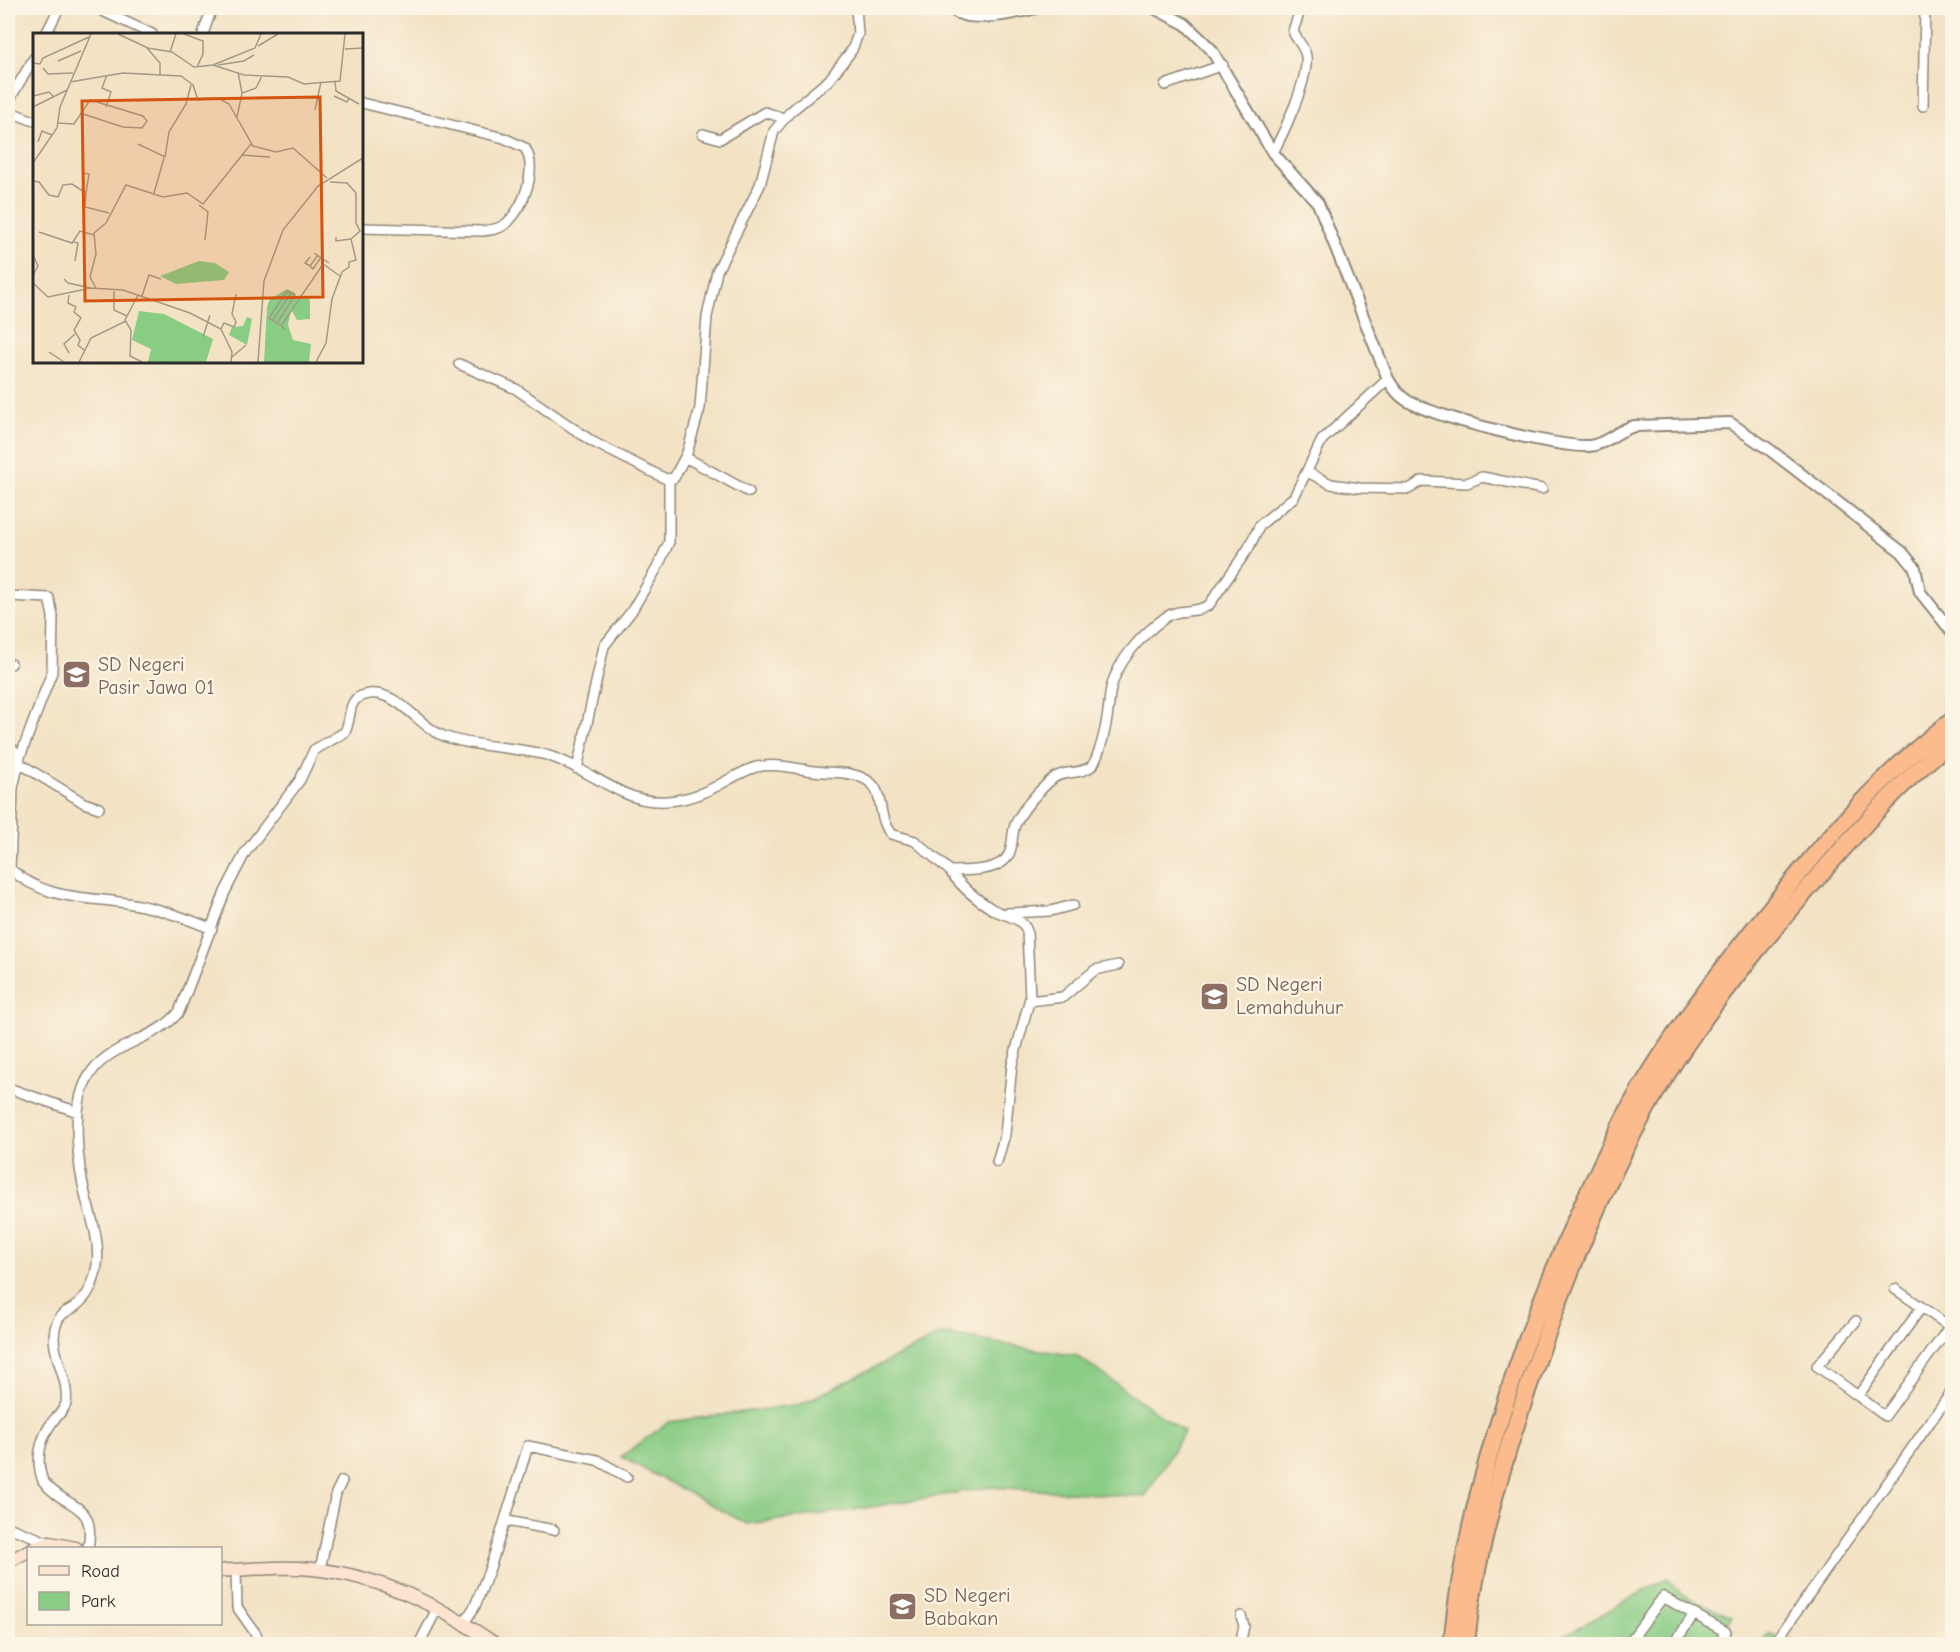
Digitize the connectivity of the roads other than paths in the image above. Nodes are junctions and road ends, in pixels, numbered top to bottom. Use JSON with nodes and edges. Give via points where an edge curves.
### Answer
{"nodes":[{"id":1,"x":59,"y":8,"type":"edge"},
{"id":2,"x":96,"y":8,"type":"edge"},
{"id":3,"x":212,"y":8,"type":"edge"},
{"id":4,"x":856,"y":8,"type":"edge"},
{"id":5,"x":951,"y":8,"type":"edge"},
{"id":6,"x":1036,"y":8,"type":"edge"},
{"id":7,"x":1154,"y":8,"type":"edge"},
{"id":8,"x":1301,"y":8,"type":"edge"},
{"id":9,"x":1925,"y":8,"type":"edge"},
{"id":10,"x":46,"y":33,"type":"edge"},
{"id":11,"x":150,"y":33,"type":"edge"},
{"id":12,"x":203,"y":33,"type":"edge"},
{"id":13,"x":33,"y":60,"type":"edge"},
{"id":14,"x":1222,"y":65,"type":"junction"},
{"id":15,"x":1166,"y":85,"type":"dead end"},
{"id":16,"x":8,"y":102,"type":"edge"},
{"id":17,"x":363,"y":103,"type":"edge"},
{"id":18,"x":1923,"y":106,"type":"dead end"},
{"id":19,"x":8,"y":111,"type":"edge"},
{"id":20,"x":783,"y":118,"type":"junction"},
{"id":21,"x":33,"y":121,"type":"edge"},
{"id":22,"x":704,"y":134,"type":"dead end"},
{"id":23,"x":1273,"y":153,"type":"junction"},
{"id":24,"x":363,"y":228,"type":"edge"},
{"id":25,"x":459,"y":364,"type":"dead end"},
{"id":26,"x":1388,"y":379,"type":"junction"},
{"id":27,"x":685,"y":457,"type":"junction"},
{"id":28,"x":1306,"y":472,"type":"junction"},
{"id":29,"x":669,"y":480,"type":"junction"},
{"id":30,"x":1542,"y":489,"type":"dead end"},
{"id":31,"x":748,"y":492,"type":"dead end"},
{"id":32,"x":8,"y":596,"type":"edge"},
{"id":33,"x":1953,"y":632,"type":"edge"},
{"id":34,"x":1953,"y":721,"type":"edge"},
{"id":35,"x":1953,"y":741,"type":"edge"},
{"id":36,"x":8,"y":744,"type":"edge"},
{"id":37,"x":20,"y":760,"type":"junction"},
{"id":38,"x":577,"y":769,"type":"junction"},
{"id":39,"x":99,"y":808,"type":"dead end"},
{"id":40,"x":950,"y":872,"type":"junction"},
{"id":41,"x":1073,"y":905,"type":"dead end"},
{"id":42,"x":1002,"y":914,"type":"junction"},
{"id":43,"x":212,"y":929,"type":"junction"},
{"id":44,"x":1119,"y":965,"type":"dead end"},
{"id":45,"x":1029,"y":1001,"type":"junction"},
{"id":46,"x":8,"y":1088,"type":"edge"},
{"id":47,"x":78,"y":1112,"type":"junction"},
{"id":48,"x":998,"y":1162,"type":"dead end"},
{"id":49,"x":1895,"y":1289,"type":"dead end"},
{"id":50,"x":1921,"y":1308,"type":"junction"},
{"id":51,"x":1856,"y":1322,"type":"dead end"},
{"id":52,"x":1951,"y":1327,"type":"edge"},
{"id":53,"x":1953,"y":1391,"type":"edge"},
{"id":54,"x":1858,"y":1396,"type":"junction"},
{"id":55,"x":627,"y":1477,"type":"dead end"},
{"id":56,"x":342,"y":1481,"type":"dead end"},
{"id":57,"x":507,"y":1521,"type":"junction"},
{"id":58,"x":8,"y":1527,"type":"edge"},
{"id":59,"x":554,"y":1530,"type":"dead end"},
{"id":60,"x":50,"y":1543,"type":"junction"},
{"id":61,"x":36,"y":1547,"type":"edge"},
{"id":62,"x":71,"y":1547,"type":"edge"},
{"id":63,"x":88,"y":1547,"type":"edge"},
{"id":64,"x":27,"y":1552,"type":"edge"},
{"id":65,"x":8,"y":1562,"type":"edge"},
{"id":66,"x":236,"y":1570,"type":"junction"},
{"id":67,"x":320,"y":1570,"type":"junction"},
{"id":68,"x":222,"y":1571,"type":"edge"},
{"id":69,"x":438,"y":1607,"type":"junction"},
{"id":70,"x":1694,"y":1614,"type":"junction"},
{"id":71,"x":1241,"y":1616,"type":"dead end"},
{"id":72,"x":464,"y":1623,"type":"junction"},
{"id":73,"x":259,"y":1644,"type":"edge"},
{"id":74,"x":419,"y":1644,"type":"edge"},
{"id":75,"x":495,"y":1644,"type":"edge"},
{"id":76,"x":1240,"y":1644,"type":"edge"},
{"id":77,"x":1452,"y":1644,"type":"edge"},
{"id":78,"x":1466,"y":1644,"type":"edge"},
{"id":79,"x":1628,"y":1644,"type":"edge"},
{"id":80,"x":1674,"y":1644,"type":"edge"},
{"id":81,"x":1718,"y":1644,"type":"edge"},
{"id":82,"x":1774,"y":1644,"type":"edge"}],
"edges":[{"from":1,"to":10,"type":"street"},
{"from":2,"to":11,"type":"street"},
{"from":3,"to":12,"type":"street"},
{"from":4,"to":20,"type":"street","via":[[857,38],[852,50],[829,80]]},
{"from":5,"to":6,"type":"street","via":[[957,14],[973,16]]},
{"from":7,"to":14,"type":"street","via":[[1185,24]]},
{"from":8,"to":23,"type":"street","via":[[1293,31],[1306,55],[1305,66],[1290,116]]},
{"from":9,"to":18,"type":"street"},
{"from":13,"to":16,"type":"street"},
{"from":14,"to":15,"type":"street"},
{"from":14,"to":23,"type":"street"},
{"from":17,"to":24,"type":"street","via":[[504,138],[525,148],[531,166],[519,206],[508,222],[498,228]]},
{"from":19,"to":21,"type":"street"},
{"from":20,"to":22,"type":"street","via":[[765,112],[720,140]]},
{"from":20,"to":27,"type":"street","via":[[774,131],[760,185],[717,271],[707,317],[701,402]]},
{"from":23,"to":26,"type":"street","via":[[1318,203]]},
{"from":25,"to":29,"type":"street","via":[[516,388],[593,442]]},
{"from":26,"to":28,"type":"street","via":[[1322,441]]},
{"from":26,"to":33,"type":"street","via":[[1404,399],[1431,411],[1556,442],[1590,446],[1635,426],[1730,423],[1902,552],[1915,568],[1920,592]]},
{"from":27,"to":29,"type":"street"},
{"from":27,"to":31,"type":"street"},
{"from":28,"to":30,"type":"street","via":[[1331,483],[1360,488],[1409,489],[1422,481],[1467,483],[1482,477]]},
{"from":28,"to":40,"type":"street","via":[[1292,500],[1260,525],[1209,605],[1170,614],[1130,652],[1112,686],[1109,712],[1093,765],[1083,772],[1055,777],[1040,790],[1015,824],[1009,855],[1001,863]]},
{"from":29,"to":38,"type":"street","via":[[669,542],[631,612],[604,646]]},
{"from":32,"to":37,"type":"street","via":[[45,597],[52,604],[52,672]]},
{"from":34,"to":77,"type":"highway","via":[[1892,772],[1824,842],[1752,931],[1636,1096],[1592,1183],[1542,1298],[1499,1425],[1475,1510]]},
{"from":35,"to":78,"type":"highway","via":[[1837,854],[1761,943],[1679,1055],[1644,1112],[1556,1304],[1514,1429],[1491,1514]]},
{"from":36,"to":37,"type":"street"},
{"from":37,"to":39,"type":"street"},
{"from":37,"to":43,"type":"street","via":[[13,788],[10,869],[66,898],[160,910]]},
{"from":38,"to":40,"type":"street","via":[[624,793],[652,802],[708,790],[764,766],[852,775],[875,788],[881,816],[891,834],[915,841]]},
{"from":38,"to":43,"type":"street","via":[[541,754],[442,735],[391,699],[375,694],[362,696],[351,704],[345,732],[314,750],[300,780],[244,853]]},
{"from":40,"to":42,"type":"street","via":[[966,891]]},
{"from":41,"to":42,"type":"street","via":[[1051,911]]},
{"from":42,"to":45,"type":"street","via":[[1022,922],[1027,931]]},
{"from":43,"to":47,"type":"street","via":[[180,1012],[162,1027],[117,1049],[98,1064],[82,1089]]},
{"from":44,"to":45,"type":"street","via":[[1095,970],[1063,997]]},
{"from":45,"to":48,"type":"street","via":[[1012,1065]]},
{"from":46,"to":47,"type":"street"},
{"from":47,"to":63,"type":"street","via":[[81,1171],[97,1240],[97,1261],[88,1293],[60,1316],[55,1326],[66,1400],[64,1409],[45,1434],[40,1459],[46,1485],[87,1515]]},
{"from":49,"to":50,"type":"street"},
{"from":50,"to":52,"type":"street"},
{"from":50,"to":54,"type":"street"},
{"from":51,"to":54,"type":"street","via":[[1817,1366]]},
{"from":52,"to":54,"type":"street","via":[[1885,1416]]},
{"from":53,"to":82,"type":"street"},
{"from":55,"to":57,"type":"street","via":[[597,1460],[528,1446]]},
{"from":56,"to":67,"type":"street"},
{"from":57,"to":59,"type":"street"},
{"from":57,"to":72,"type":"street","via":[[479,1598]]},
{"from":58,"to":60,"type":"street"},
{"from":60,"to":61,"type":"main road"},
{"from":60,"to":62,"type":"main road"},
{"from":64,"to":65,"type":"main road"},
{"from":66,"to":67,"type":"main road"},
{"from":66,"to":68,"type":"main road"},
{"from":66,"to":73,"type":"street","via":[[237,1607]]},
{"from":67,"to":69,"type":"main road","via":[[388,1586]]},
{"from":69,"to":72,"type":"main road"},
{"from":69,"to":74,"type":"street"},
{"from":70,"to":79,"type":"street","via":[[1663,1597]]},
{"from":70,"to":80,"type":"street"},
{"from":70,"to":81,"type":"street","via":[[1726,1632]]},
{"from":71,"to":76,"type":"street","via":[[1244,1622]]},
{"from":72,"to":75,"type":"main road"}]}
